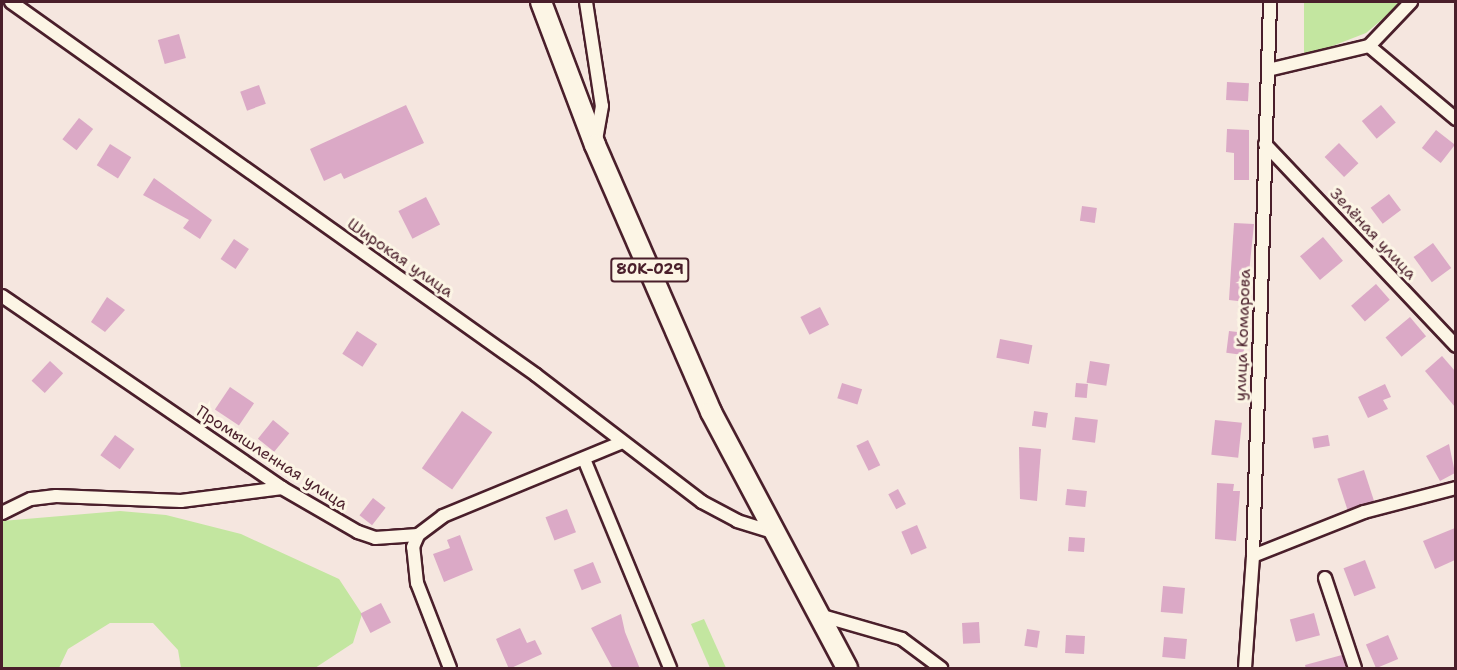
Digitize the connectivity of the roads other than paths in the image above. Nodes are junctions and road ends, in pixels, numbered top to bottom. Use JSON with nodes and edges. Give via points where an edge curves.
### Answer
{"nodes":[{"id":1,"x":11,"y":2,"type":"edge"},
{"id":2,"x":542,"y":2,"type":"edge"},
{"id":3,"x":586,"y":2,"type":"edge"},
{"id":4,"x":1270,"y":2,"type":"edge"},
{"id":5,"x":1411,"y":2,"type":"edge"},
{"id":6,"x":1369,"y":46,"type":"junction"},
{"id":7,"x":1268,"y":70,"type":"junction"},
{"id":8,"x":1455,"y":119,"type":"edge"},
{"id":9,"x":1266,"y":144,"type":"junction"},
{"id":10,"x":595,"y":145,"type":"junction"},
{"id":11,"x":2,"y":296,"type":"edge"},
{"id":12,"x":1455,"y":346,"type":"edge"},
{"id":13,"x":620,"y":442,"type":"junction"},
{"id":14,"x":584,"y":459,"type":"junction"},
{"id":15,"x":282,"y":488,"type":"junction"},
{"id":16,"x":1455,"y":488,"type":"edge"},
{"id":17,"x":2,"y":513,"type":"edge"},
{"id":18,"x":774,"y":532,"type":"junction"},
{"id":19,"x":418,"y":536,"type":"junction"},
{"id":20,"x":1253,"y":556,"type":"junction"},
{"id":21,"x":1325,"y":578,"type":"dead end"},
{"id":22,"x":819,"y":615,"type":"junction"},
{"id":23,"x":450,"y":669,"type":"edge"},
{"id":24,"x":670,"y":669,"type":"edge"},
{"id":25,"x":847,"y":669,"type":"edge"},
{"id":26,"x":941,"y":669,"type":"edge"},
{"id":27,"x":1245,"y":669,"type":"edge"},
{"id":28,"x":1355,"y":669,"type":"edge"}],
"edges":[{"from":1,"to":13,"type":"street","name":"Широкая улица","via":[[536,375]]},
{"from":2,"to":10,"type":"main road","number":"80К-029"},
{"from":3,"to":10,"type":"street","via":[[603,106]]},
{"from":4,"to":7,"type":"street","name":"улица Комарова"},
{"from":5,"to":6,"type":"street"},
{"from":6,"to":7,"type":"street"},
{"from":6,"to":8,"type":"street"},
{"from":7,"to":9,"type":"street","name":"улица Комарова"},
{"from":9,"to":12,"type":"street","name":"Зелёная улица"},
{"from":9,"to":20,"type":"street","name":"улица Комарова"},
{"from":10,"to":18,"type":"main road","number":"80К-029","via":[[711,412]]},
{"from":11,"to":15,"type":"street","name":"Промышленная улица"},
{"from":13,"to":14,"type":"street"},
{"from":13,"to":18,"type":"street","name":"Широкая улица","via":[[702,502],[737,521]]},
{"from":14,"to":19,"type":"street","via":[[443,516]]},
{"from":14,"to":24,"type":"street"},
{"from":15,"to":17,"type":"street","via":[[189,500],[57,496],[31,499]]},
{"from":15,"to":19,"type":"street","name":"Промышленная улица","via":[[367,535]]},
{"from":16,"to":20,"type":"street","via":[[1364,512]]},
{"from":18,"to":22,"type":"main road","number":"80К-029"},
{"from":19,"to":23,"type":"street","via":[[413,547],[417,583]]},
{"from":20,"to":27,"type":"street","name":"улица Комарова"},
{"from":21,"to":28,"type":"street"},
{"from":22,"to":25,"type":"main road","number":"80К-029"},
{"from":22,"to":26,"type":"street","via":[[902,639]]}]}
